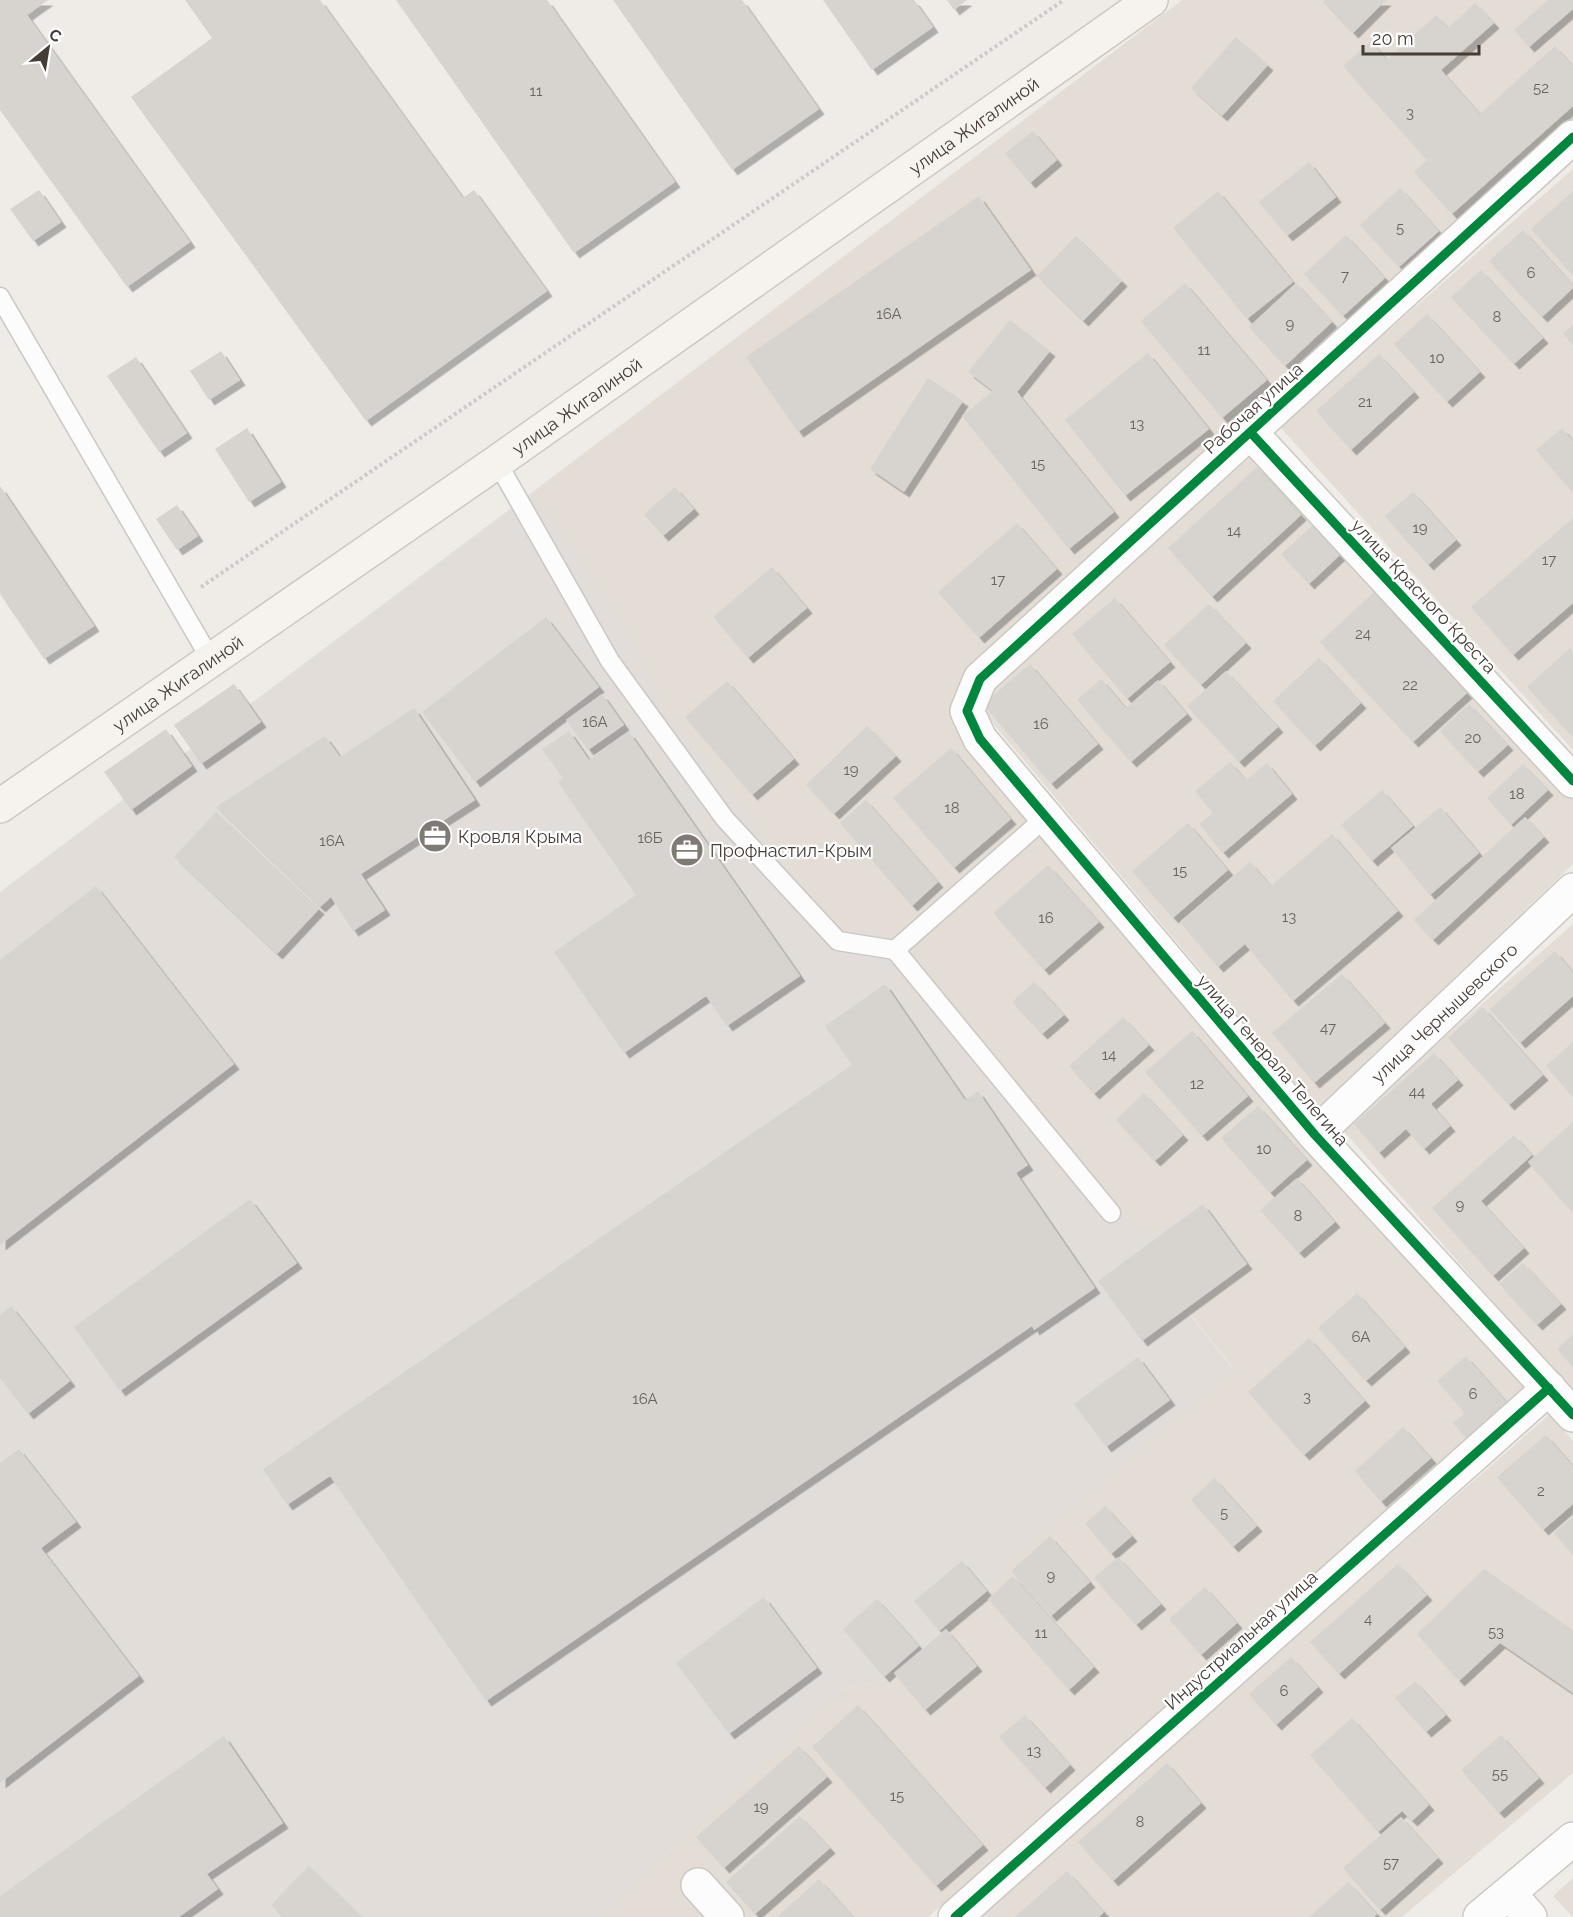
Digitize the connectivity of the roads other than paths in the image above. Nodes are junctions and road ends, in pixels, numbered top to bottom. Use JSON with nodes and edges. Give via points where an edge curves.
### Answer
{"nodes":[{"id":1,"x":1151,"y":0,"type":"edge"},
{"id":2,"x":1573,"y":137,"type":"edge"},
{"id":3,"x":0,"y":297,"type":"edge"},
{"id":4,"x":7,"y":326,"type":"edge"},
{"id":5,"x":1251,"y":433,"type":"junction"},
{"id":6,"x":497,"y":462,"type":"junction"},
{"id":7,"x":211,"y":660,"type":"junction"},
{"id":8,"x":967,"y":711,"type":"joint"},
{"id":9,"x":1573,"y":782,"type":"edge"},
{"id":10,"x":0,"y":806,"type":"edge"},
{"id":11,"x":1045,"y":818,"type":"junction"},
{"id":12,"x":1573,"y":890,"type":"edge"},
{"id":13,"x":895,"y":950,"type":"junction"},
{"id":14,"x":1315,"y":1135,"type":"junction"},
{"id":15,"x":1111,"y":1214,"type":"dead end"},
{"id":16,"x":1550,"y":1388,"type":"junction"},
{"id":17,"x":1573,"y":1415,"type":"edge"},
{"id":18,"x":1573,"y":1839,"type":"edge"},
{"id":19,"x":698,"y":1885,"type":"dead end"},
{"id":20,"x":1520,"y":1905,"type":"edge"},
{"id":21,"x":727,"y":1917,"type":"edge"},
{"id":22,"x":955,"y":1917,"type":"edge"},
{"id":23,"x":1480,"y":1917,"type":"edge"}],
"edges":[{"from":1,"to":6,"type":"main road","name":"улица Жигалиной"},
{"from":2,"to":5,"type":"street","name":"Рабочая улица"},
{"from":3,"to":4,"type":"lane"},
{"from":4,"to":7,"type":"lane"},
{"from":5,"to":8,"type":"street","name":"Рабочая улица","via":[[980,679]]},
{"from":5,"to":9,"type":"street","name":"улица Красного Креста"},
{"from":6,"to":7,"type":"main road","name":"улица Жигалиной"},
{"from":6,"to":13,"type":"lane","via":[[610,661],[725,819],[837,941]]},
{"from":7,"to":10,"type":"main road","name":"улица Жигалиной"},
{"from":8,"to":11,"type":"street","name":"улица Генерала Телегина","via":[[980,739]]},
{"from":11,"to":13,"type":"lane"},
{"from":11,"to":14,"type":"street","name":"улица Генерала Телегина"},
{"from":12,"to":14,"type":"street","name":"улица Чернышевского"},
{"from":13,"to":15,"type":"lane"},
{"from":14,"to":16,"type":"street","name":"улица Генерала Телегина"},
{"from":16,"to":17,"type":"street","name":"улица Генерала Телегина"},
{"from":16,"to":22,"type":"street","name":"Индустриальная улица"},
{"from":18,"to":20,"type":"street"},
{"from":19,"to":21,"type":"street"},
{"from":20,"to":23,"type":"street"}]}
